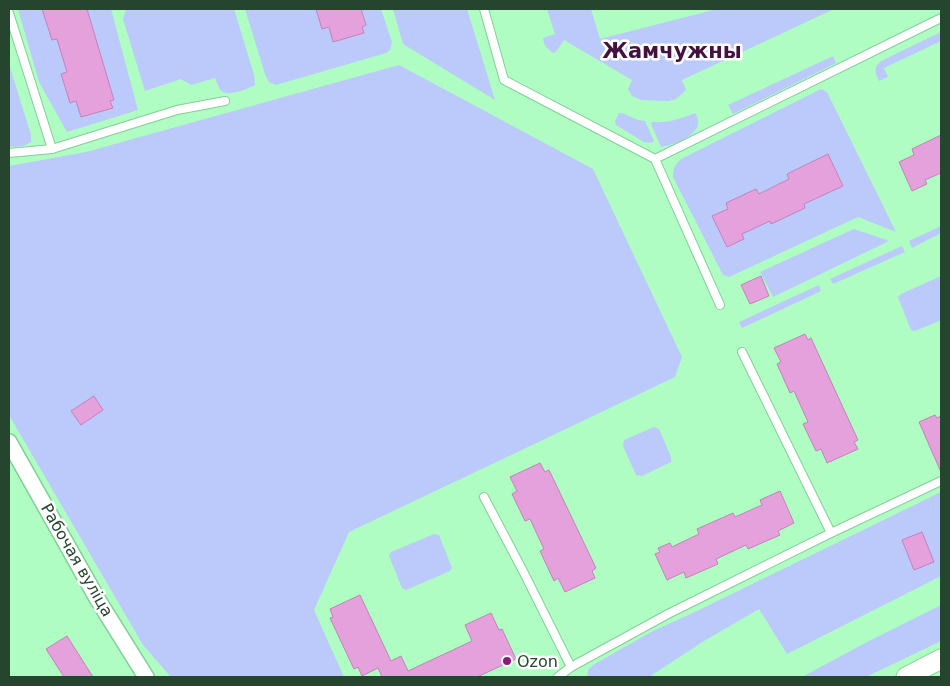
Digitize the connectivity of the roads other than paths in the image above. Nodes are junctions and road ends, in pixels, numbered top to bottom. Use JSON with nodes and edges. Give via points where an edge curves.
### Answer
{"nodes":[{"id":1,"x":484,"y":9,"type":"edge"},
{"id":2,"x":9,"y":13,"type":"edge"},
{"id":3,"x":941,"y":18,"type":"edge"},
{"id":4,"x":225,"y":101,"type":"dead end"},
{"id":5,"x":52,"y":149,"type":"junction"},
{"id":6,"x":9,"y":153,"type":"edge"},
{"id":7,"x":655,"y":159,"type":"junction"},
{"id":8,"x":720,"y":305,"type":"dead end"},
{"id":9,"x":742,"y":352,"type":"dead end"},
{"id":10,"x":9,"y":442,"type":"edge"},
{"id":11,"x":941,"y":481,"type":"edge"},
{"id":12,"x":484,"y":497,"type":"dead end"},
{"id":13,"x":831,"y":533,"type":"junction"},
{"id":14,"x":941,"y":659,"type":"edge"},
{"id":15,"x":571,"y":667,"type":"junction"},
{"id":16,"x":146,"y":677,"type":"edge"},
{"id":17,"x":558,"y":677,"type":"edge"},
{"id":18,"x":906,"y":677,"type":"edge"}],
"edges":[{"from":1,"to":7,"type":"lane","via":[[504,80]]},
{"from":2,"to":5,"type":"lane"},
{"from":3,"to":7,"type":"lane"},
{"from":4,"to":5,"type":"lane","via":[[177,110]]},
{"from":5,"to":6,"type":"lane"},
{"from":7,"to":8,"type":"lane"},
{"from":9,"to":13,"type":"lane"},
{"from":10,"to":16,"type":"street","name":"Рабочая вуліца","via":[[98,600]]},
{"from":11,"to":13,"type":"lane"},
{"from":12,"to":15,"type":"lane"},
{"from":13,"to":15,"type":"lane","via":[[668,614]]},
{"from":14,"to":18,"type":"street"},
{"from":15,"to":17,"type":"lane"}]}
